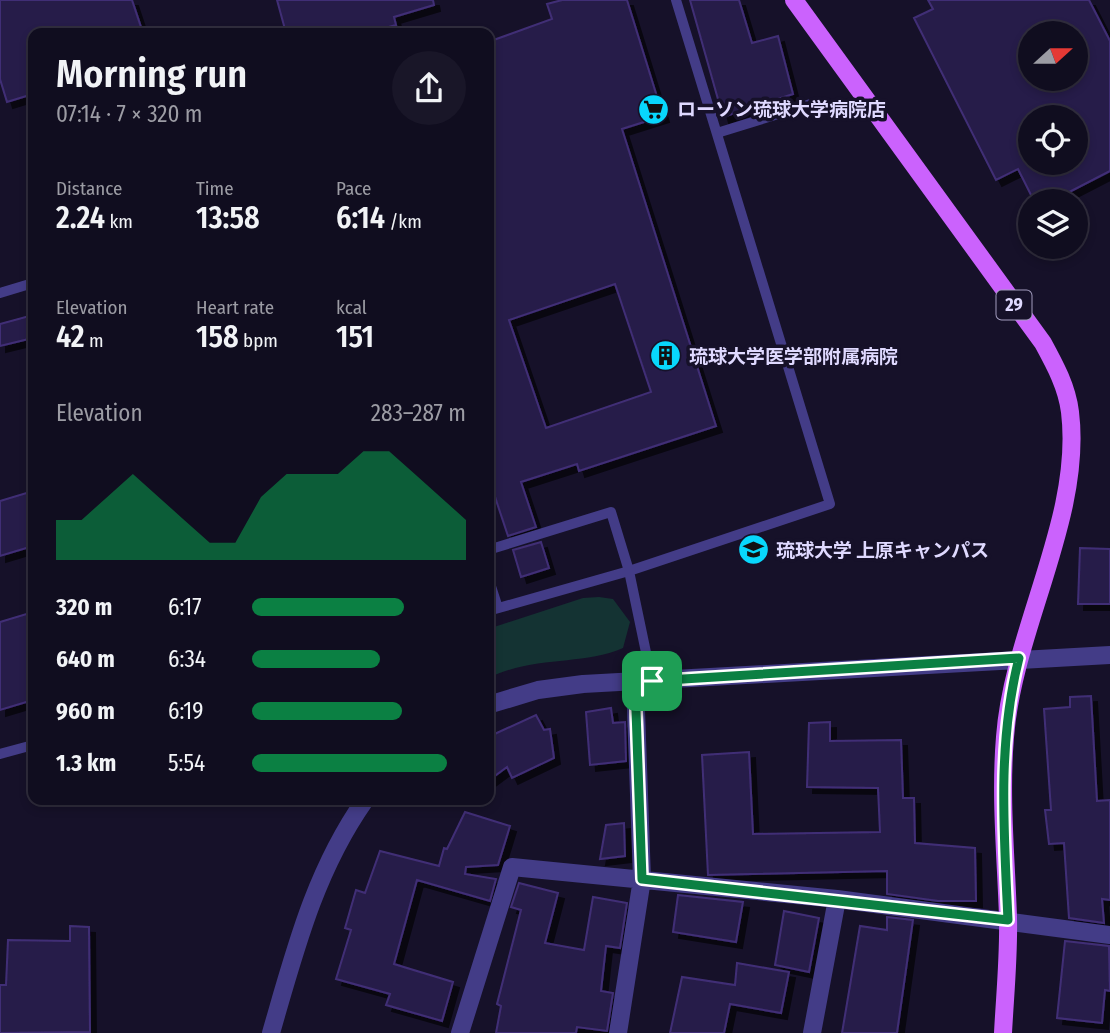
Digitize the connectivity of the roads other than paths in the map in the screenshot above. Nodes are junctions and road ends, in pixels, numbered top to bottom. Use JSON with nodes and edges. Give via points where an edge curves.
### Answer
{"nodes":[{"id":1,"x":676,"y":0,"type":"edge"},
{"id":2,"x":794,"y":0,"type":"edge"},
{"id":3,"x":817,"y":102,"type":"dead end"},
{"id":4,"x":717,"y":133,"type":"junction"},
{"id":5,"x":28,"y":285,"type":"edge"},
{"id":6,"x":0,"y":293,"type":"edge"},
{"id":7,"x":494,"y":548,"type":"edge"},
{"id":8,"x":629,"y":571,"type":"junction"},
{"id":9,"x":494,"y":610,"type":"edge"},
{"id":10,"x":1110,"y":655,"type":"edge"},
{"id":11,"x":1019,"y":658,"type":"junction"},
{"id":12,"x":643,"y":682,"type":"junction"},
{"id":13,"x":494,"y":703,"type":"edge"},
{"id":14,"x":28,"y":746,"type":"edge"},
{"id":15,"x":0,"y":754,"type":"edge"},
{"id":16,"x":362,"y":805,"type":"edge"},
{"id":17,"x":642,"y":879,"type":"junction"},
{"id":18,"x":837,"y":899,"type":"junction"},
{"id":19,"x":1008,"y":920,"type":"junction"},
{"id":20,"x":1110,"y":935,"type":"edge"},
{"id":21,"x":271,"y":1033,"type":"edge"},
{"id":22,"x":460,"y":1033,"type":"edge"},
{"id":23,"x":618,"y":1033,"type":"edge"},
{"id":24,"x":812,"y":1033,"type":"edge"},
{"id":25,"x":1003,"y":1033,"type":"edge"}],
"edges":[{"from":1,"to":4,"type":"lane"},
{"from":2,"to":11,"type":"main road","number":"29","via":[[1043,343],[1060,374],[1071,423],[1068,487]]},
{"from":3,"to":4,"type":"lane"},
{"from":4,"to":8,"type":"lane","via":[[830,504]]},
{"from":5,"to":6,"type":"lane"},
{"from":7,"to":8,"type":"lane","via":[[611,512]]},
{"from":8,"to":9,"type":"lane"},
{"from":8,"to":12,"type":"lane"},
{"from":10,"to":11,"type":"street"},
{"from":11,"to":12,"type":"street"},
{"from":11,"to":19,"type":"main road","number":"29","via":[[1004,738]]},
{"from":12,"to":13,"type":"street","via":[[538,690]]},
{"from":12,"to":17,"type":"street"},
{"from":14,"to":15,"type":"lane"},
{"from":16,"to":21,"type":"street","via":[[323,870],[306,911]]},
{"from":17,"to":18,"type":"street"},
{"from":17,"to":22,"type":"street","via":[[512,866]]},
{"from":17,"to":23,"type":"street"},
{"from":18,"to":19,"type":"street"},
{"from":18,"to":24,"type":"street"},
{"from":19,"to":20,"type":"street"},
{"from":19,"to":25,"type":"main road","number":"29"}]}
